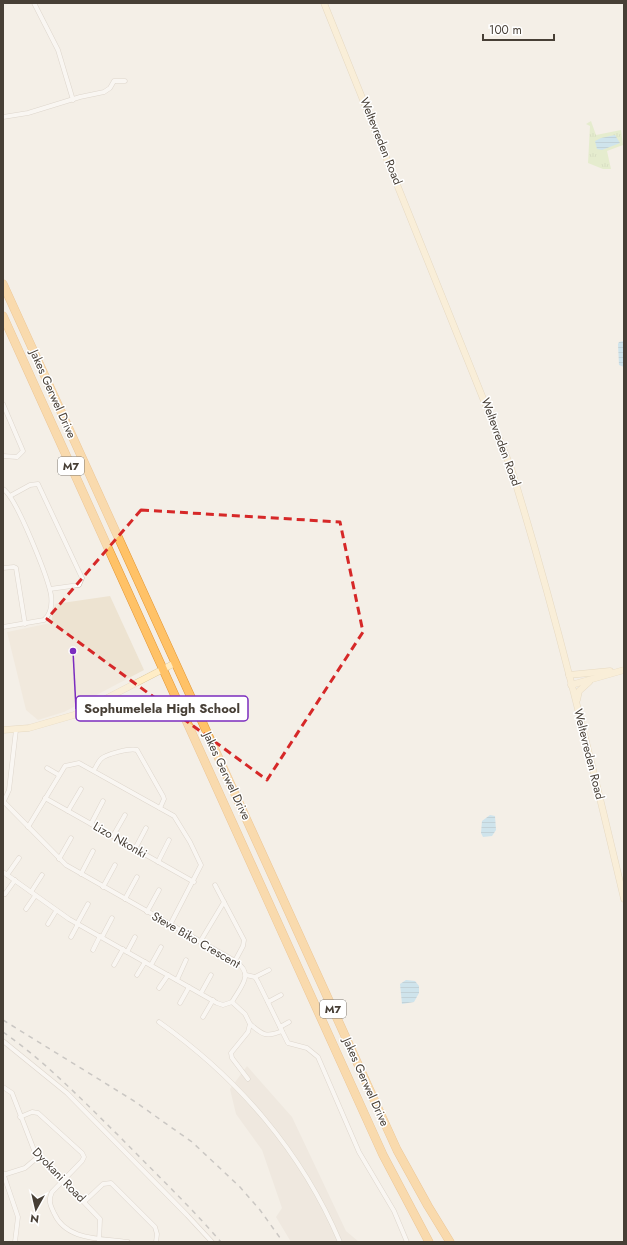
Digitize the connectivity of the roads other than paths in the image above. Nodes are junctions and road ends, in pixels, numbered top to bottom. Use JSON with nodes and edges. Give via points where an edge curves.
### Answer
{"nodes":[{"id":1,"x":34,"y":3,"type":"edge"},
{"id":2,"x":324,"y":3,"type":"edge"},
{"id":3,"x":125,"y":81,"type":"dead end"},
{"id":4,"x":73,"y":100,"type":"junction"},
{"id":5,"x":3,"y":117,"type":"edge"},
{"id":6,"x":3,"y":284,"type":"edge"},
{"id":7,"x":3,"y":316,"type":"edge"},
{"id":8,"x":3,"y":404,"type":"edge"},
{"id":9,"x":3,"y":456,"type":"edge"},
{"id":10,"x":3,"y":489,"type":"edge"},
{"id":11,"x":10,"y":496,"type":"junction"},
{"id":12,"x":3,"y":568,"type":"edge"},
{"id":13,"x":50,"y":589,"type":"junction"},
{"id":14,"x":25,"y":624,"type":"junction"},
{"id":15,"x":3,"y":627,"type":"edge"},
{"id":16,"x":175,"y":663,"type":"junction"},
{"id":17,"x":163,"y":670,"type":"junction"},
{"id":18,"x":621,"y":671,"type":"edge"},
{"id":19,"x":569,"y":675,"type":"junction"},
{"id":20,"x":594,"y":679,"type":"junction"},
{"id":21,"x":572,"y":685,"type":"junction"},
{"id":22,"x":576,"y":703,"type":"junction"},
{"id":23,"x":3,"y":730,"type":"edge"},
{"id":24,"x":16,"y":730,"type":"junction"},
{"id":25,"x":47,"y":768,"type":"dead end"},
{"id":26,"x":94,"y":770,"type":"junction"},
{"id":27,"x":59,"y":775,"type":"junction"},
{"id":28,"x":80,"y":789,"type":"dead end"},
{"id":29,"x":46,"y":798,"type":"junction"},
{"id":30,"x":103,"y":801,"type":"dead end"},
{"id":31,"x":3,"y":803,"type":"edge"},
{"id":32,"x":160,"y":808,"type":"junction"},
{"id":33,"x":68,"y":811,"type":"junction"},
{"id":34,"x":125,"y":815,"type":"dead end"},
{"id":35,"x":91,"y":824,"type":"junction"},
{"id":36,"x":28,"y":827,"type":"junction"},
{"id":37,"x":146,"y":828,"type":"dead end"},
{"id":38,"x":113,"y":836,"type":"junction"},
{"id":39,"x":71,"y":838,"type":"dead end"},
{"id":40,"x":168,"y":840,"type":"dead end"},
{"id":41,"x":135,"y":849,"type":"junction"},
{"id":42,"x":93,"y":851,"type":"dead end"},
{"id":43,"x":19,"y":858,"type":"dead end"},
{"id":44,"x":59,"y":859,"type":"junction"},
{"id":45,"x":158,"y":862,"type":"junction"},
{"id":46,"x":115,"y":865,"type":"dead end"},
{"id":47,"x":3,"y":872,"type":"edge"},
{"id":48,"x":81,"y":874,"type":"junction"},
{"id":49,"x":7,"y":875,"type":"junction"},
{"id":50,"x":42,"y":875,"type":"dead end"},
{"id":51,"x":137,"y":877,"type":"dead end"},
{"id":52,"x":15,"y":880,"type":"junction"},
{"id":53,"x":194,"y":882,"type":"junction"},
{"id":54,"x":215,"y":885,"type":"dead end"},
{"id":55,"x":103,"y":887,"type":"junction"},
{"id":56,"x":159,"y":890,"type":"dead end"},
{"id":57,"x":31,"y":892,"type":"junction"},
{"id":58,"x":5,"y":894,"type":"dead end"},
{"id":59,"x":35,"y":896,"type":"junction"},
{"id":60,"x":125,"y":899,"type":"junction"},
{"id":61,"x":624,"y":899,"type":"edge"},
{"id":62,"x":224,"y":902,"type":"junction"},
{"id":63,"x":88,"y":904,"type":"dead end"},
{"id":64,"x":26,"y":909,"type":"dead end"},
{"id":65,"x":56,"y":910,"type":"junction"},
{"id":66,"x":147,"y":912,"type":"junction"},
{"id":67,"x":112,"y":918,"type":"dead end"},
{"id":68,"x":48,"y":924,"type":"dead end"},
{"id":69,"x":78,"y":924,"type":"junction"},
{"id":70,"x":170,"y":925,"type":"junction"},
{"id":71,"x":71,"y":937,"type":"dead end"},
{"id":72,"x":101,"y":937,"type":"junction"},
{"id":73,"x":135,"y":937,"type":"dead end"},
{"id":74,"x":200,"y":942,"type":"junction"},
{"id":75,"x":161,"y":947,"type":"dead end"},
{"id":76,"x":93,"y":950,"type":"dead end"},
{"id":77,"x":125,"y":950,"type":"junction"},
{"id":78,"x":186,"y":960,"type":"dead end"},
{"id":79,"x":235,"y":961,"type":"junction"},
{"id":80,"x":145,"y":962,"type":"junction"},
{"id":81,"x":114,"y":965,"type":"dead end"},
{"id":82,"x":152,"y":966,"type":"junction"},
{"id":83,"x":269,"y":970,"type":"dead end"},
{"id":84,"x":168,"y":974,"type":"junction"},
{"id":85,"x":137,"y":975,"type":"dead end"},
{"id":86,"x":211,"y":975,"type":"dead end"},
{"id":87,"x":246,"y":975,"type":"junction"},
{"id":88,"x":255,"y":977,"type":"junction"},
{"id":89,"x":177,"y":980,"type":"junction"},
{"id":90,"x":189,"y":987,"type":"junction"},
{"id":91,"x":159,"y":988,"type":"dead end"},
{"id":92,"x":201,"y":993,"type":"junction"},
{"id":93,"x":280,"y":995,"type":"dead end"},
{"id":94,"x":213,"y":1000,"type":"junction"},
{"id":95,"x":232,"y":1002,"type":"junction"},
{"id":96,"x":268,"y":1002,"type":"junction"},
{"id":97,"x":180,"y":1003,"type":"dead end"},
{"id":98,"x":203,"y":1017,"type":"dead end"},
{"id":99,"x":159,"y":1022,"type":"dead end"},
{"id":100,"x":290,"y":1022,"type":"dead end"},
{"id":101,"x":250,"y":1024,"type":"junction"},
{"id":102,"x":281,"y":1029,"type":"junction"},
{"id":103,"x":3,"y":1041,"type":"edge"},
{"id":104,"x":248,"y":1079,"type":"dead end"},
{"id":105,"x":3,"y":1087,"type":"edge"},
{"id":106,"x":20,"y":1117,"type":"junction"},
{"id":107,"x":39,"y":1156,"type":"junction"},
{"id":108,"x":3,"y":1174,"type":"edge"},
{"id":109,"x":64,"y":1180,"type":"junction"},
{"id":110,"x":85,"y":1202,"type":"junction"},
{"id":111,"x":100,"y":1240,"type":"edge"},
{"id":112,"x":15,"y":1242,"type":"edge"},
{"id":113,"x":128,"y":1242,"type":"edge"},
{"id":114,"x":156,"y":1242,"type":"edge"},
{"id":115,"x":212,"y":1242,"type":"edge"},
{"id":116,"x":340,"y":1242,"type":"edge"},
{"id":117,"x":407,"y":1242,"type":"edge"},
{"id":118,"x":429,"y":1242,"type":"edge"},
{"id":119,"x":450,"y":1242,"type":"edge"}],
"edges":[{"from":1,"to":4,"type":"street","via":[[58,50]]},
{"from":2,"to":19,"type":"street","name":"Weltevreden Road","via":[[512,468]]},
{"from":3,"to":4,"type":"street","via":[[114,81],[107,91]]},
{"from":4,"to":5,"type":"street","via":[[28,113]]},
{"from":6,"to":16,"type":"highway","name":"Jakes Gerwel Drive","number":"M7"},
{"from":7,"to":17,"type":"highway","name":"Jakes Gerwel Drive","number":"M7"},
{"from":8,"to":9,"type":"street","via":[[23,451],[17,457]]},
{"from":10,"to":11,"type":"street"},
{"from":11,"to":13,"type":"street","via":[[42,564]]},
{"from":11,"to":13,"type":"street","via":[[30,485],[38,484],[82,578],[79,585]]},
{"from":12,"to":14,"type":"street","via":[[16,568]]},
{"from":13,"to":14,"type":"street","via":[[51,608],[47,618]]},
{"from":14,"to":15,"type":"street"},
{"from":16,"to":17,"type":"street"},
{"from":16,"to":119,"type":"highway","name":"Jakes Gerwel Drive","number":"M7","via":[[397,1150]]},
{"from":17,"to":24,"type":"street","via":[[74,715]]},
{"from":17,"to":118,"type":"highway","name":"Jakes Gerwel Drive","number":"M7","via":[[383,1155]]},
{"from":18,"to":19,"type":"street"},
{"from":18,"to":20,"type":"street"},
{"from":19,"to":21,"type":"street","name":"Weltevreden Road"},
{"from":20,"to":21,"type":"street"},
{"from":20,"to":22,"type":"street","via":[[579,691]]},
{"from":21,"to":22,"type":"street","name":"Weltevreden Road"},
{"from":22,"to":61,"type":"street","name":"Weltevreden Road"},
{"from":23,"to":24,"type":"street"},
{"from":24,"to":31,"type":"street","name":"Steve Biko Crescent","via":[[8,790]]},
{"from":25,"to":27,"type":"street"},
{"from":26,"to":27,"type":"street","via":[[77,763],[65,766]]},
{"from":26,"to":32,"type":"street"},
{"from":26,"to":32,"type":"street","via":[[105,756],[130,749],[137,750],[164,796]]},
{"from":27,"to":29,"type":"street"},
{"from":28,"to":33,"type":"street"},
{"from":29,"to":33,"type":"street","name":"Lizo Nkonki"},
{"from":29,"to":36,"type":"street"},
{"from":30,"to":35,"type":"street"},
{"from":31,"to":36,"type":"street","name":"Steve Biko Crescent"},
{"from":32,"to":53,"type":"street","via":[[176,817],[200,860],[201,867]]},
{"from":33,"to":35,"type":"street","name":"Lizo Nkonki"},
{"from":34,"to":38,"type":"street"},
{"from":35,"to":38,"type":"street","name":"Lizo Nkonki"},
{"from":36,"to":44,"type":"street","name":"Steve Biko Crescent"},
{"from":37,"to":41,"type":"street"},
{"from":38,"to":41,"type":"street","name":"Lizo Nkonki"},
{"from":39,"to":44,"type":"street"},
{"from":40,"to":45,"type":"street"},
{"from":41,"to":45,"type":"street","name":"Lizo Nkonki"},
{"from":42,"to":48,"type":"street"},
{"from":43,"to":49,"type":"street"},
{"from":44,"to":48,"type":"street","name":"Steve Biko Crescent"},
{"from":45,"to":53,"type":"street","name":"Lizo Nkonki"},
{"from":46,"to":55,"type":"street"},
{"from":47,"to":49,"type":"street"},
{"from":48,"to":55,"type":"street","name":"Steve Biko Crescent"},
{"from":49,"to":52,"type":"street"},
{"from":50,"to":57,"type":"street"},
{"from":51,"to":60,"type":"street"},
{"from":52,"to":57,"type":"street"},
{"from":52,"to":58,"type":"street"},
{"from":53,"to":70,"type":"street"},
{"from":54,"to":62,"type":"street"},
{"from":55,"to":60,"type":"street","name":"Steve Biko Crescent"},
{"from":56,"to":66,"type":"street"},
{"from":57,"to":59,"type":"street"},
{"from":59,"to":64,"type":"street"},
{"from":59,"to":65,"type":"street"},
{"from":60,"to":66,"type":"street","name":"Steve Biko Crescent"},
{"from":62,"to":74,"type":"street"},
{"from":62,"to":79,"type":"street","via":[[244,940]]},
{"from":63,"to":69,"type":"street"},
{"from":65,"to":68,"type":"street"},
{"from":65,"to":69,"type":"street"},
{"from":66,"to":70,"type":"street","name":"Steve Biko Crescent"},
{"from":67,"to":72,"type":"street"},
{"from":69,"to":71,"type":"street"},
{"from":69,"to":72,"type":"street"},
{"from":70,"to":74,"type":"street","name":"Steve Biko Crescent"},
{"from":72,"to":76,"type":"street"},
{"from":72,"to":77,"type":"street"},
{"from":73,"to":77,"type":"street"},
{"from":74,"to":79,"type":"street","name":"Steve Biko Crescent"},
{"from":75,"to":82,"type":"street"},
{"from":77,"to":80,"type":"street"},
{"from":77,"to":81,"type":"street"},
{"from":78,"to":89,"type":"street"},
{"from":79,"to":87,"type":"street","name":"Steve Biko Crescent","via":[[242,966]]},
{"from":80,"to":82,"type":"street"},
{"from":80,"to":85,"type":"street"},
{"from":82,"to":84,"type":"street"},
{"from":83,"to":88,"type":"street"},
{"from":84,"to":89,"type":"street"},
{"from":84,"to":91,"type":"street"},
{"from":86,"to":92,"type":"street"},
{"from":87,"to":88,"type":"street"},
{"from":87,"to":95,"type":"street","name":"Steve Biko Crescent"},
{"from":88,"to":96,"type":"street"},
{"from":89,"to":90,"type":"street"},
{"from":90,"to":92,"type":"street"},
{"from":90,"to":97,"type":"street"},
{"from":92,"to":94,"type":"street"},
{"from":93,"to":96,"type":"street"},
{"from":94,"to":95,"type":"street","via":[[223,1005]]},
{"from":94,"to":98,"type":"street"},
{"from":95,"to":101,"type":"street","via":[[245,1014]]},
{"from":96,"to":102,"type":"street"},
{"from":99,"to":116,"type":"street","via":[[191,1046],[252,1103],[309,1181]]},
{"from":100,"to":102,"type":"street"},
{"from":101,"to":102,"type":"street","via":[[262,1034],[276,1033]]},
{"from":101,"to":104,"type":"street","via":[[248,1032],[231,1054]]},
{"from":102,"to":117,"type":"street","via":[[288,1043],[307,1048],[318,1057],[359,1152],[394,1211]]},
{"from":103,"to":115,"type":"street","via":[[67,1094]]},
{"from":105,"to":106,"type":"street","name":"Dyokani Road","via":[[12,1093]]},
{"from":106,"to":107,"type":"street","name":"Dyokani Road","via":[[30,1144]]},
{"from":106,"to":109,"type":"street","via":[[32,1112],[38,1113],[82,1153],[82,1161]]},
{"from":107,"to":108,"type":"street","via":[[28,1166]]},
{"from":107,"to":109,"type":"street","name":"Dyokani Road"},
{"from":108,"to":112,"type":"street","via":[[18,1217]]},
{"from":109,"to":110,"type":"street","name":"Dyokani Road"},
{"from":109,"to":111,"type":"street","via":[[49,1198],[56,1218],[78,1236]]},
{"from":110,"to":111,"type":"street","name":"Dyokani Road","via":[[100,1219]]},
{"from":110,"to":114,"type":"street","via":[[103,1184],[111,1183],[155,1227]]},
{"from":111,"to":113,"type":"street"}]}
